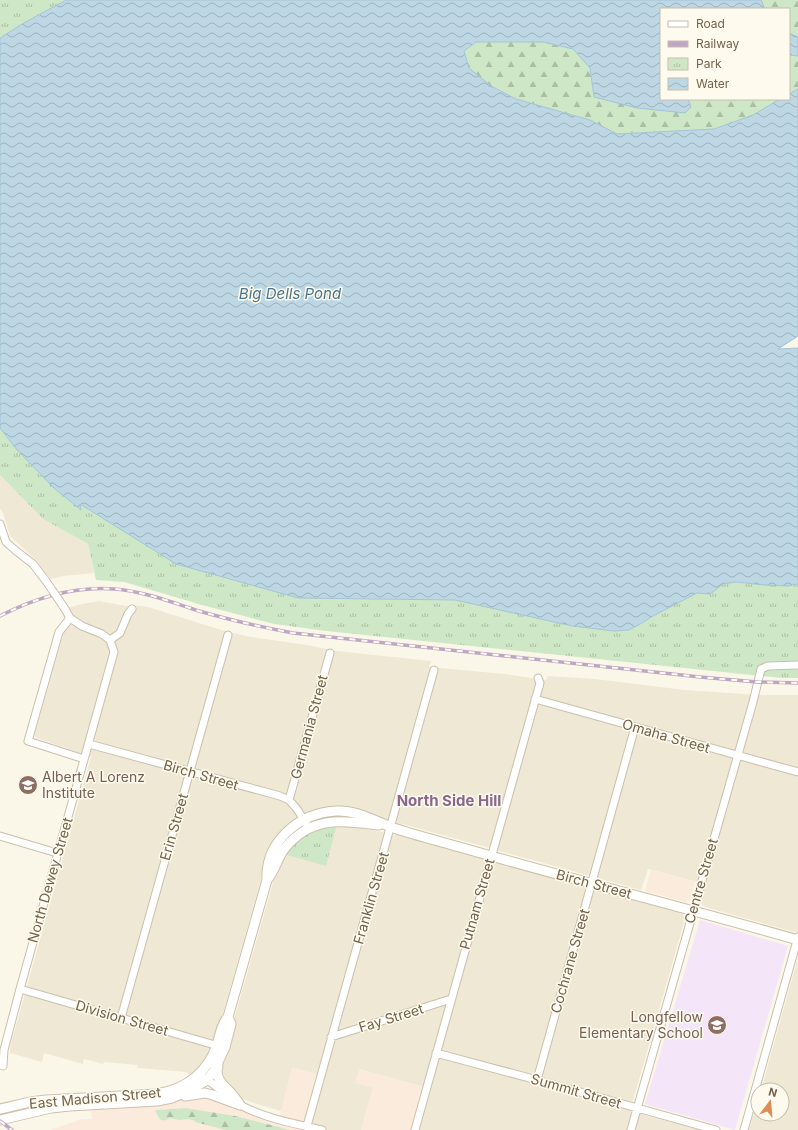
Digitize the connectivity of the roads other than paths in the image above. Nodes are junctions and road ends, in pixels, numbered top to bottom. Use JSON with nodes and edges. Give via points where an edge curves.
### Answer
{"nodes":[{"id":1,"x":0,"y":524,"type":"edge"},
{"id":2,"x":132,"y":609,"type":"dead end"},
{"id":3,"x":70,"y":618,"type":"junction"},
{"id":4,"x":228,"y":635,"type":"dead end"},
{"id":5,"x":110,"y":640,"type":"junction"},
{"id":6,"x":330,"y":653,"type":"dead end"},
{"id":7,"x":798,"y":665,"type":"edge"},
{"id":8,"x":434,"y":670,"type":"dead end"},
{"id":9,"x":538,"y":678,"type":"dead end"},
{"id":10,"x":535,"y":699,"type":"junction"},
{"id":11,"x":635,"y":727,"type":"junction"},
{"id":12,"x":89,"y":744,"type":"junction"},
{"id":13,"x":737,"y":755,"type":"junction"},
{"id":14,"x":84,"y":759,"type":"junction"},
{"id":15,"x":190,"y":772,"type":"junction"},
{"id":16,"x":798,"y":772,"type":"edge"},
{"id":17,"x":289,"y":800,"type":"junction"},
{"id":18,"x":306,"y":824,"type":"junction"},
{"id":19,"x":391,"y":827,"type":"junction"},
{"id":20,"x":0,"y":836,"type":"edge"},
{"id":21,"x":57,"y":853,"type":"junction"},
{"id":22,"x":491,"y":856,"type":"junction"},
{"id":23,"x":592,"y":883,"type":"junction"},
{"id":24,"x":693,"y":911,"type":"junction"},
{"id":25,"x":798,"y":939,"type":"edge"},
{"id":26,"x":20,"y":990,"type":"junction"},
{"id":27,"x":451,"y":999,"type":"junction"},
{"id":28,"x":121,"y":1018,"type":"junction"},
{"id":29,"x":331,"y":1037,"type":"junction"},
{"id":30,"x":221,"y":1046,"type":"junction"},
{"id":31,"x":436,"y":1053,"type":"junction"},
{"id":32,"x":219,"y":1061,"type":"junction"},
{"id":33,"x":3,"y":1066,"type":"dead end"},
{"id":34,"x":200,"y":1074,"type":"junction"},
{"id":35,"x":208,"y":1080,"type":"junction"},
{"id":36,"x":537,"y":1080,"type":"junction"},
{"id":37,"x":172,"y":1098,"type":"junction"},
{"id":38,"x":240,"y":1105,"type":"junction"},
{"id":39,"x":637,"y":1108,"type":"junction"},
{"id":40,"x":0,"y":1109,"type":"edge"},
{"id":41,"x":0,"y":1120,"type":"edge"},
{"id":42,"x":307,"y":1126,"type":"junction"},
{"id":43,"x":322,"y":1130,"type":"edge"},
{"id":44,"x":415,"y":1130,"type":"edge"},
{"id":45,"x":631,"y":1130,"type":"edge"},
{"id":46,"x":716,"y":1130,"type":"edge"},
{"id":47,"x":744,"y":1130,"type":"edge"}],
"edges":[{"from":1,"to":3,"type":"street","bridge":true,"via":[[6,542],[33,564]]},
{"from":2,"to":5,"type":"street","via":[[120,633]]},
{"from":3,"to":5,"type":"street"},
{"from":3,"to":14,"type":"street","via":[[59,632],[28,741]]},
{"from":4,"to":15,"type":"street","name":"Erin Street"},
{"from":5,"to":12,"type":"street","name":"North Dewey Street","via":[[114,652]]},
{"from":6,"to":17,"type":"street","name":"Germania Street"},
{"from":7,"to":13,"type":"street","name":"Centre Street","via":[[768,666],[761,669]]},
{"from":8,"to":19,"type":"street","name":"Franklin Street"},
{"from":9,"to":10,"type":"street","name":"Putnam Street","via":[[540,683]]},
{"from":10,"to":11,"type":"street","name":"Omaha Street"},
{"from":10,"to":22,"type":"street","name":"Putnam Street"},
{"from":11,"to":13,"type":"street","name":"Omaha Street"},
{"from":11,"to":23,"type":"street","name":"Cochrane Street"},
{"from":12,"to":14,"type":"street","name":"North Dewey Street"},
{"from":12,"to":15,"type":"street","name":"Birch Street"},
{"from":13,"to":16,"type":"street","name":"Omaha Street"},
{"from":13,"to":24,"type":"street","name":"Centre Street"},
{"from":14,"to":21,"type":"street","name":"North Dewey Street"},
{"from":15,"to":17,"type":"street","name":"Birch Street"},
{"from":15,"to":28,"type":"street","name":"Erin Street"},
{"from":17,"to":18,"type":"street"},
{"from":18,"to":19,"type":"main road","name":"Birch Street","via":[[341,821]]},
{"from":18,"to":30,"type":"main road","via":[[280,854],[272,875],[267,880],[228,1017],[224,1022]]},
{"from":19,"to":22,"type":"main road","name":"Birch Street"},
{"from":19,"to":29,"type":"street","name":"Franklin Street"},
{"from":20,"to":21,"type":"street"},
{"from":21,"to":26,"type":"street","name":"North Dewey Street"},
{"from":22,"to":23,"type":"main road","name":"Birch Street"},
{"from":22,"to":27,"type":"street","name":"Putnam Street"},
{"from":23,"to":24,"type":"main road","name":"Birch Street"},
{"from":23,"to":36,"type":"street","name":"Cochrane Street"},
{"from":24,"to":25,"type":"main road","name":"Birch Street"},
{"from":24,"to":39,"type":"street","name":"Centre Street"},
{"from":25,"to":47,"type":"street"},
{"from":26,"to":28,"type":"street","name":"Division Street"},
{"from":26,"to":33,"type":"street","name":"North Dewey Street","via":[[4,1050]]},
{"from":27,"to":29,"type":"street","name":"Fay Street"},
{"from":27,"to":31,"type":"street","name":"Putnam Street"},
{"from":28,"to":30,"type":"street","name":"Division Street"},
{"from":29,"to":42,"type":"street","name":"Franklin Street"},
{"from":30,"to":32,"type":"main road"},
{"from":30,"to":34,"type":"main road"},
{"from":31,"to":36,"type":"street","name":"Summit Street"},
{"from":31,"to":44,"type":"street","name":"Putnam Street"},
{"from":32,"to":35,"type":"main road"},
{"from":32,"to":38,"type":"main road","via":[[219,1080]]},
{"from":34,"to":35,"type":"street"},
{"from":34,"to":40,"type":"main road","name":"East Madison Street","via":[[169,1092],[46,1100]]},
{"from":35,"to":37,"type":"main road","name":"East Madison Street"},
{"from":35,"to":38,"type":"street"},
{"from":36,"to":39,"type":"street","name":"Summit Street"},
{"from":37,"to":38,"type":"main road","via":[[205,1093]]},
{"from":37,"to":41,"type":"main road","name":"East Madison Street","via":[[51,1108]]},
{"from":38,"to":42,"type":"street"},
{"from":39,"to":45,"type":"street","name":"Centre Street"},
{"from":39,"to":46,"type":"street","name":"Summit Street"},
{"from":42,"to":43,"type":"street"}]}
